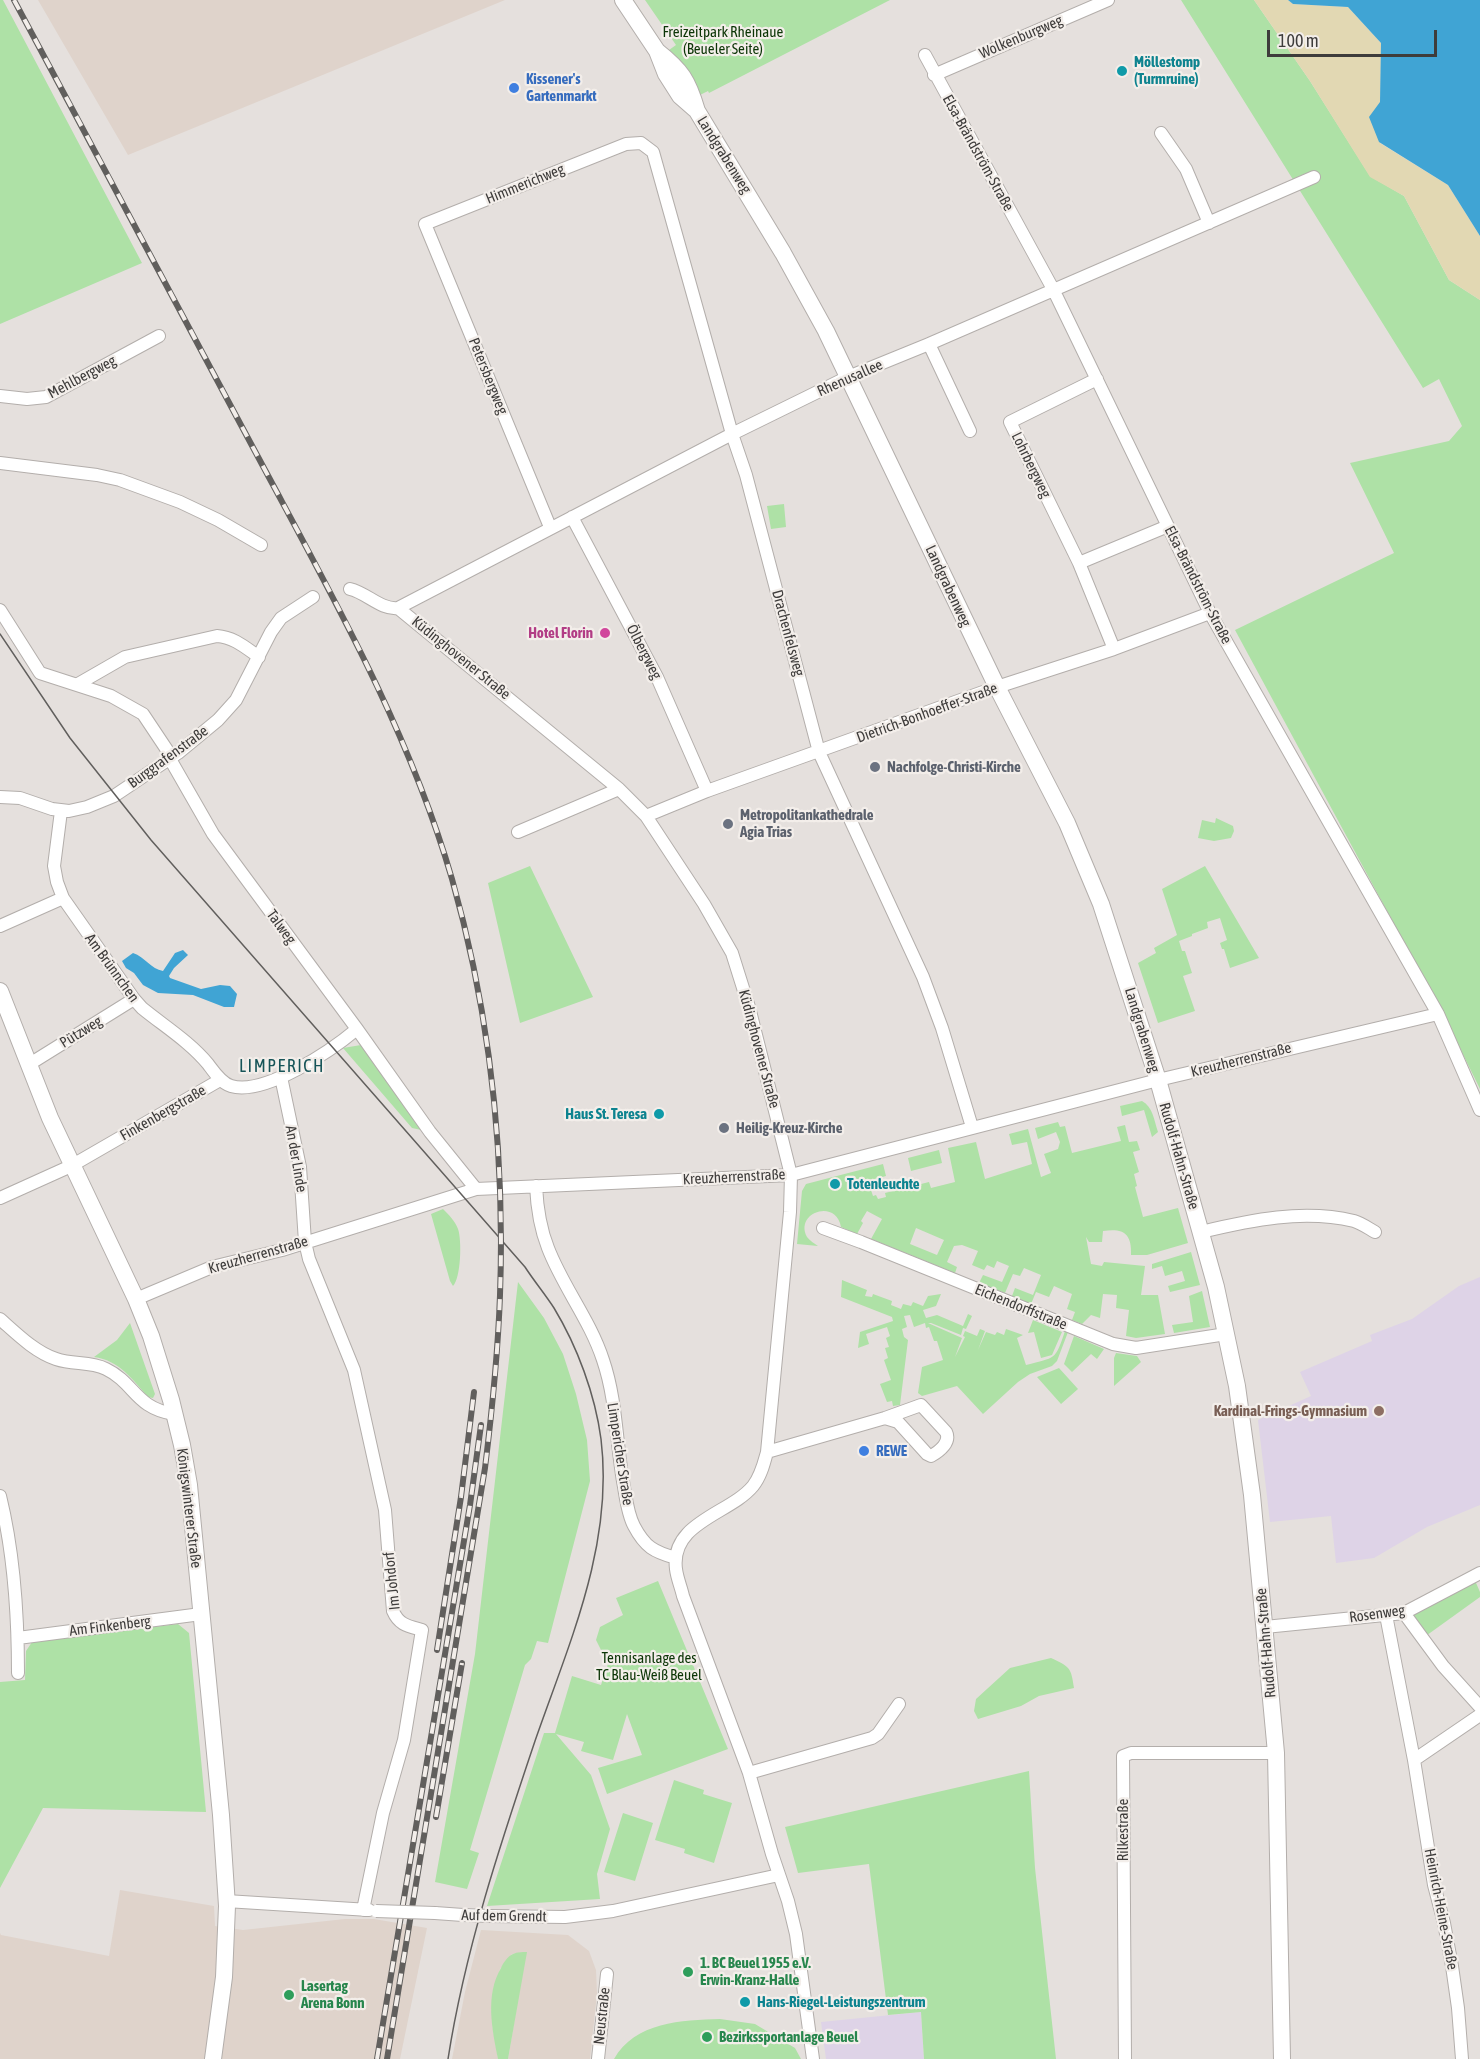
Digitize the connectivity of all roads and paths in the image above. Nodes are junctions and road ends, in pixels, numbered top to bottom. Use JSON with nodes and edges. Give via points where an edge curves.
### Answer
{"nodes":[{"id":1,"x":623,"y":0,"type":"edge"},
{"id":2,"x":1108,"y":0,"type":"edge"},
{"id":3,"x":925,"y":56,"type":"dead end"},
{"id":4,"x":934,"y":75,"type":"junction"},
{"id":5,"x":1161,"y":133,"type":"dead end"},
{"id":6,"x":626,"y":144,"type":"joint"},
{"id":7,"x":1314,"y":177,"type":"dead end"},
{"id":8,"x":1209,"y":223,"type":"junction"},
{"id":9,"x":425,"y":224,"type":"joint"},
{"id":10,"x":1053,"y":289,"type":"junction"},
{"id":11,"x":159,"y":336,"type":"dead end"},
{"id":12,"x":929,"y":344,"type":"junction"},
{"id":13,"x":848,"y":377,"type":"junction"},
{"id":14,"x":1097,"y":379,"type":"junction"},
{"id":15,"x":0,"y":396,"type":"edge"},
{"id":16,"x":970,"y":431,"type":"dead end"},
{"id":17,"x":732,"y":434,"type":"junction"},
{"id":18,"x":0,"y":463,"type":"edge"},
{"id":19,"x":572,"y":517,"type":"junction"},
{"id":20,"x":1168,"y":526,"type":"junction"},
{"id":21,"x":550,"y":527,"type":"junction"},
{"id":22,"x":261,"y":544,"type":"dead end"},
{"id":23,"x":1079,"y":563,"type":"junction"},
{"id":24,"x":350,"y":589,"type":"dead end"},
{"id":25,"x":313,"y":597,"type":"dead end"},
{"id":26,"x":399,"y":608,"type":"junction"},
{"id":27,"x":0,"y":610,"type":"edge"},
{"id":28,"x":1210,"y":613,"type":"junction"},
{"id":29,"x":1114,"y":649,"type":"junction"},
{"id":30,"x":259,"y":657,"type":"junction"},
{"id":31,"x":78,"y":684,"type":"junction"},
{"id":32,"x":997,"y":687,"type":"junction"},
{"id":33,"x":819,"y":752,"type":"junction"},
{"id":34,"x":170,"y":759,"type":"junction"},
{"id":35,"x":619,"y":789,"type":"junction"},
{"id":36,"x":707,"y":791,"type":"junction"},
{"id":37,"x":0,"y":797,"type":"edge"},
{"id":38,"x":61,"y":811,"type":"junction"},
{"id":39,"x":646,"y":816,"type":"junction"},
{"id":40,"x":518,"y":832,"type":"dead end"},
{"id":41,"x":63,"y":898,"type":"junction"},
{"id":42,"x":0,"y":927,"type":"edge"},
{"id":43,"x":0,"y":991,"type":"edge"},
{"id":44,"x":134,"y":999,"type":"junction"},
{"id":45,"x":1438,"y":1014,"type":"junction"},
{"id":46,"x":357,"y":1029,"type":"junction"},
{"id":47,"x":28,"y":1065,"type":"junction"},
{"id":48,"x":281,"y":1077,"type":"junction"},
{"id":49,"x":220,"y":1080,"type":"junction"},
{"id":50,"x":1158,"y":1080,"type":"junction"},
{"id":51,"x":1480,"y":1110,"type":"edge"},
{"id":52,"x":972,"y":1127,"type":"junction"},
{"id":53,"x":71,"y":1166,"type":"junction"},
{"id":54,"x":791,"y":1175,"type":"junction"},
{"id":55,"x":536,"y":1186,"type":"junction"},
{"id":56,"x":476,"y":1189,"type":"junction"},
{"id":57,"x":0,"y":1198,"type":"edge"},
{"id":58,"x":823,"y":1228,"type":"dead end"},
{"id":59,"x":1201,"y":1232,"type":"junction"},
{"id":60,"x":1375,"y":1232,"type":"dead end"},
{"id":61,"x":305,"y":1242,"type":"junction"},
{"id":62,"x":136,"y":1299,"type":"junction"},
{"id":63,"x":0,"y":1319,"type":"edge"},
{"id":64,"x":1226,"y":1334,"type":"junction"},
{"id":65,"x":174,"y":1414,"type":"junction"},
{"id":66,"x":885,"y":1418,"type":"junction"},
{"id":67,"x":767,"y":1452,"type":"junction"},
{"id":68,"x":0,"y":1496,"type":"edge"},
{"id":69,"x":676,"y":1558,"type":"junction"},
{"id":70,"x":1480,"y":1573,"type":"edge"},
{"id":71,"x":1404,"y":1613,"type":"junction"},
{"id":72,"x":201,"y":1614,"type":"junction"},
{"id":73,"x":1386,"y":1615,"type":"junction"},
{"id":74,"x":1265,"y":1627,"type":"junction"},
{"id":75,"x":18,"y":1638,"type":"junction"},
{"id":76,"x":18,"y":1673,"type":"dead end"},
{"id":77,"x":899,"y":1704,"type":"dead end"},
{"id":78,"x":1480,"y":1707,"type":"edge"},
{"id":79,"x":1480,"y":1715,"type":"edge"},
{"id":80,"x":1276,"y":1753,"type":"junction"},
{"id":81,"x":1414,"y":1760,"type":"junction"},
{"id":82,"x":749,"y":1773,"type":"junction"},
{"id":83,"x":779,"y":1875,"type":"junction"},
{"id":84,"x":226,"y":1900,"type":"junction"},
{"id":85,"x":370,"y":1910,"type":"junction"},
{"id":86,"x":607,"y":1974,"type":"dead end"},
{"id":87,"x":213,"y":2059,"type":"edge"},
{"id":88,"x":598,"y":2059,"type":"edge"},
{"id":89,"x":813,"y":2059,"type":"edge"},
{"id":90,"x":1125,"y":2059,"type":"edge"},
{"id":91,"x":1282,"y":2059,"type":"edge"},
{"id":92,"x":1462,"y":2059,"type":"edge"}],
"edges":[{"from":1,"to":13,"type":"street","name":"Landgrabenweg","via":[[657,51],[680,96],[697,111],[783,253]]},
{"from":2,"to":4,"type":"street","name":"Wolkenburgweg"},
{"from":3,"to":4,"type":"street","name":"Elsa-Brändström-Straße"},
{"from":4,"to":10,"type":"street","name":"Elsa-Brändström-Straße"},
{"from":5,"to":8,"type":"street","via":[[1186,169]]},
{"from":6,"to":9,"type":"street","name":"Himmerichweg"},
{"from":6,"to":17,"type":"street","name":"Drachenfelsweg","via":[[641,143],[653,152]]},
{"from":7,"to":8,"type":"street","name":"Rhenusallee"},
{"from":8,"to":10,"type":"street","name":"Rhenusallee"},
{"from":9,"to":21,"type":"street","name":"Petersbergweg"},
{"from":10,"to":12,"type":"street","name":"Rhenusallee"},
{"from":10,"to":14,"type":"street","name":"Elsa-Brändström-Straße"},
{"from":11,"to":15,"type":"street","name":"Mehlbergweg","via":[[46,397]]},
{"from":12,"to":13,"type":"street","name":"Rhenusallee"},
{"from":12,"to":16,"type":"street"},
{"from":13,"to":17,"type":"street","name":"Rhenusallee"},
{"from":13,"to":32,"type":"street","name":"Landgrabenweg"},
{"from":14,"to":20,"type":"street","name":"Elsa-Brändström-Straße"},
{"from":14,"to":23,"type":"street","name":"Lohrbergweg","via":[[1010,422]]},
{"from":17,"to":19,"type":"street","name":"Rhenusallee"},
{"from":17,"to":33,"type":"street","name":"Drachenfelsweg"},
{"from":18,"to":22,"type":"street","via":[[120,480],[219,520]]},
{"from":19,"to":21,"type":"street","name":"Rhenusallee"},
{"from":19,"to":36,"type":"street","name":"Ölbergweg","via":[[657,676]]},
{"from":20,"to":23,"type":"street"},
{"from":20,"to":28,"type":"street","name":"Elsa-Brändström-Straße"},
{"from":21,"to":26,"type":"street","name":"Rhenusallee"},
{"from":23,"to":29,"type":"street","name":"Lohrbergweg"},
{"from":24,"to":26,"type":"street","name":"Küdinghovener Straße","via":[[387,608]]},
{"from":25,"to":30,"type":"street","name":"Burggrafenstraße","via":[[281,618]]},
{"from":26,"to":35,"type":"street","name":"Küdinghovener Straße"},
{"from":27,"to":31,"type":"street","name":"Talweg","via":[[40,673]]},
{"from":28,"to":29,"type":"street","name":"Dietrich-Bonhoeffer-Straße"},
{"from":28,"to":45,"type":"street","name":"Elsa-Brändström-Straße"},
{"from":29,"to":32,"type":"street","name":"Dietrich-Bonhoeffer-Straße"},
{"from":30,"to":31,"type":"street","via":[[227,636],[217,636],[125,657]]},
{"from":30,"to":34,"type":"street","name":"Burggrafenstraße","via":[[236,700]]},
{"from":31,"to":34,"type":"street","name":"Talweg","via":[[143,714]]},
{"from":32,"to":33,"type":"street","name":"Dietrich-Bonhoeffer-Straße"},
{"from":32,"to":50,"type":"street","name":"Landgrabenweg","via":[[1090,874]]},
{"from":33,"to":36,"type":"street","name":"Dietrich-Bonhoeffer-Straße"},
{"from":33,"to":52,"type":"street","name":"Drachenfelsweg","via":[[923,977]]},
{"from":34,"to":38,"type":"street","name":"Burggrafenstraße","via":[[109,799]]},
{"from":34,"to":46,"type":"street","name":"Talweg","via":[[213,834]]},
{"from":35,"to":39,"type":"street","name":"Küdinghovener Straße"},
{"from":35,"to":40,"type":"street"},
{"from":36,"to":39,"type":"street","name":"Dietrich-Bonhoeffer-Straße"},
{"from":37,"to":38,"type":"street","name":"Burggrafenstraße","via":[[20,798]]},
{"from":38,"to":41,"type":"street","name":"Am Brünnchen","via":[[54,866]]},
{"from":39,"to":54,"type":"street","name":"Küdinghovener Straße","via":[[732,953]]},
{"from":41,"to":42,"type":"street"},
{"from":41,"to":44,"type":"street","name":"Am Brünnchen"},
{"from":43,"to":47,"type":"street","name":"Königswinterer Straße"},
{"from":44,"to":47,"type":"street","name":"Pützweg"},
{"from":44,"to":49,"type":"street","name":"Am Brünnchen","via":[[199,1053]]},
{"from":45,"to":50,"type":"street","name":"Kreuzherrenstraße"},
{"from":45,"to":51,"type":"street","name":"Elsa-Brändström-Straße"},
{"from":46,"to":48,"type":"street","name":"Finkenbergstraße","via":[[337,1046]]},
{"from":46,"to":56,"type":"street","name":"Talweg"},
{"from":47,"to":53,"type":"street","name":"Königswinterer Straße"},
{"from":48,"to":49,"type":"street","name":"Finkenbergstraße","via":[[246,1088]]},
{"from":48,"to":61,"type":"street","name":"An der Linde","via":[[300,1167]]},
{"from":49,"to":53,"type":"street","name":"Finkenbergstraße"},
{"from":50,"to":52,"type":"street","name":"Kreuzherrenstraße"},
{"from":50,"to":59,"type":"street","name":"Rudolf-Hahn-Straße"},
{"from":52,"to":54,"type":"street","name":"Kreuzherrenstraße"},
{"from":53,"to":57,"type":"street","name":"Finkenbergstraße"},
{"from":53,"to":62,"type":"street","name":"Königswinterer Straße"},
{"from":54,"to":55,"type":"street","name":"Kreuzherrenstraße"},
{"from":54,"to":67,"type":"street","name":"Küdinghovener Straße"},
{"from":55,"to":56,"type":"street","name":"Kreuzherrenstraße"},
{"from":55,"to":69,"type":"street","name":"Limpericher Straße","via":[[548,1249],[603,1359],[632,1524],[651,1550]]},
{"from":56,"to":61,"type":"street","name":"Kreuzherrenstraße"},
{"from":58,"to":64,"type":"street","name":"Eichendorffstraße","via":[[1113,1344],[1136,1348]]},
{"from":59,"to":60,"type":"street","via":[[1276,1217],[1326,1217],[1356,1222]]},
{"from":59,"to":64,"type":"street","name":"Rudolf-Hahn-Straße"},
{"from":61,"to":62,"type":"street","name":"Kreuzherrenstraße","via":[[212,1267]]},
{"from":61,"to":85,"type":"street","name":"Im Johdorf","via":[[354,1370],[385,1510],[393,1611],[403,1625],[422,1630],[404,1740],[383,1813]]},
{"from":62,"to":65,"type":"street","name":"Königswinterer Straße"},
{"from":63,"to":65,"type":"street","via":[[56,1359],[108,1370],[151,1408]]},
{"from":64,"to":74,"type":"street","name":"Rudolf-Hahn-Straße","via":[[1252,1495]]},
{"from":65,"to":72,"type":"street","name":"Königswinterer Straße","via":[[189,1485]]},
{"from":66,"to":66,"type":"street","via":[[921,1405],[946,1432],[947,1442],[931,1456],[897,1422]]},
{"from":66,"to":67,"type":"street"},
{"from":67,"to":69,"type":"street","name":"Küdinghovener Straße","via":[[753,1485],[688,1533]]},
{"from":68,"to":75,"type":"street","via":[[15,1587]]},
{"from":69,"to":82,"type":"street","via":[[683,1596]]},
{"from":70,"to":71,"type":"street","name":"Rosenweg"},
{"from":71,"to":73,"type":"street","name":"Rosenweg"},
{"from":71,"to":78,"type":"street"},
{"from":72,"to":75,"type":"street","name":"Am Finkenberg"},
{"from":72,"to":84,"type":"street","name":"Königswinterer Straße"},
{"from":73,"to":74,"type":"street","name":"Rosenweg"},
{"from":73,"to":81,"type":"street","name":"Heinrich-Heine-Straße"},
{"from":74,"to":80,"type":"street","name":"Rudolf-Hahn-Straße"},
{"from":75,"to":76,"type":"street"},
{"from":77,"to":82,"type":"street","via":[[872,1738]]},
{"from":79,"to":81,"type":"street"},
{"from":80,"to":90,"type":"street","name":"Rilkestraße","via":[[1123,1755]]},
{"from":80,"to":91,"type":"street","name":"Rudolf-Hahn-Straße"},
{"from":81,"to":92,"type":"street","name":"Heinrich-Heine-Straße","via":[[1434,1885],[1452,1966]]},
{"from":82,"to":83,"type":"street"},
{"from":83,"to":85,"type":"street","name":"Auf dem Grendt","bridge":true,"via":[[613,1911],[566,1917]]},
{"from":83,"to":89,"type":"street","via":[[796,1934]]},
{"from":84,"to":85,"type":"street","name":"Auf dem Grendt"},
{"from":84,"to":87,"type":"street","name":"Königswinterer Straße","via":[[224,1977]]},
{"from":86,"to":88,"type":"street","name":"Neustraße"}]}
